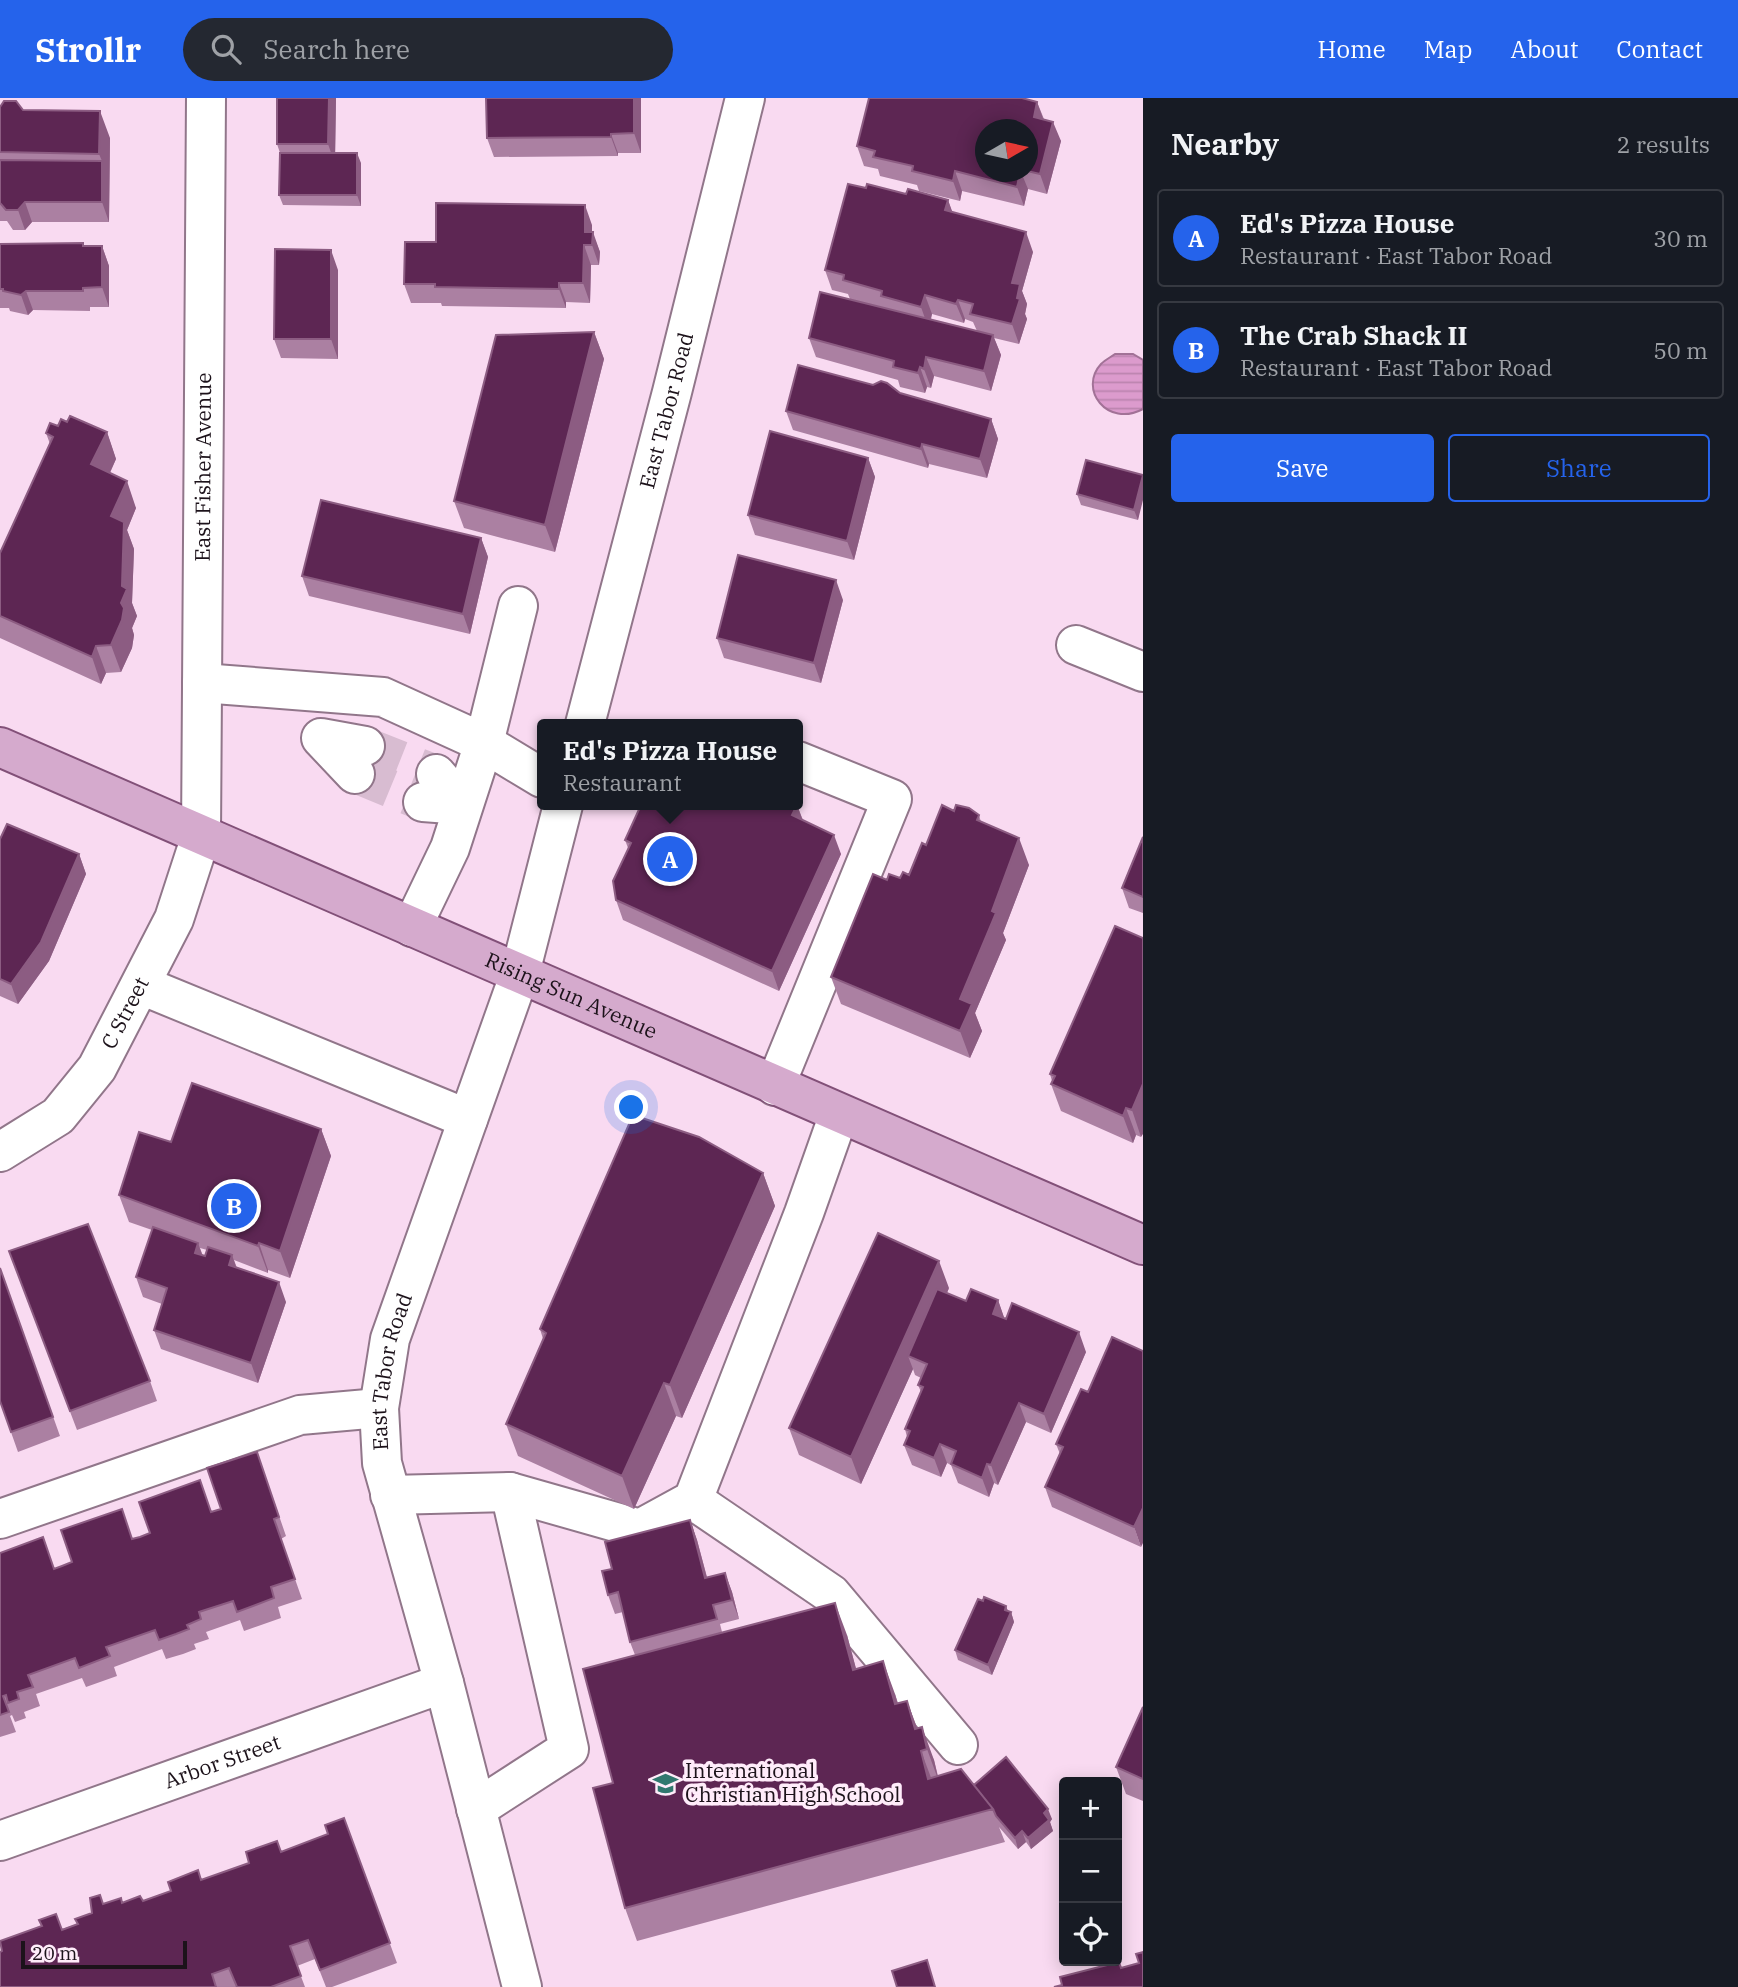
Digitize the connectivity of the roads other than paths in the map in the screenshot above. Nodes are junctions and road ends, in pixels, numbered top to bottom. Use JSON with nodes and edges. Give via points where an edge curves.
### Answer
{"nodes":[{"id":1,"x":206,"y":98,"type":"edge"},
{"id":2,"x":745,"y":98,"type":"edge"},
{"id":3,"x":518,"y":606,"type":"dead end"},
{"id":4,"x":1076,"y":645,"type":"dead end"},
{"id":5,"x":1143,"y":672,"type":"edge"},
{"id":6,"x":202,"y":683,"type":"junction"},
{"id":7,"x":314,"y":692,"type":"junction"},
{"id":8,"x":585,"y":719,"type":"edge"},
{"id":9,"x":484,"y":743,"type":"junction"},
{"id":10,"x":0,"y":747,"type":"edge"},
{"id":11,"x":360,"y":760,"type":"tunnel mouth"},
{"id":12,"x":803,"y":763,"type":"edge"},
{"id":13,"x":537,"y":775,"type":"edge"},
{"id":14,"x":430,"y":788,"type":"tunnel mouth"},
{"id":15,"x":463,"y":804,"type":"junction"},
{"id":16,"x":563,"y":810,"type":"edge"},
{"id":17,"x":201,"y":836,"type":"junction"},
{"id":18,"x":412,"y":927,"type":"junction"},
{"id":19,"x":520,"y":973,"type":"junction"},
{"id":20,"x":141,"y":985,"type":"junction"},
{"id":21,"x":775,"y":1086,"type":"junction"},
{"id":22,"x":839,"y":1114,"type":"junction"},
{"id":23,"x":468,"y":1118,"type":"junction"},
{"id":24,"x":0,"y":1152,"type":"edge"},
{"id":25,"x":1143,"y":1245,"type":"edge"},
{"id":26,"x":379,"y":1408,"type":"junction"},
{"id":27,"x":510,"y":1492,"type":"junction"},
{"id":28,"x":390,"y":1495,"type":"junction"},
{"id":29,"x":693,"y":1500,"type":"junction"},
{"id":30,"x":0,"y":1519,"type":"edge"},
{"id":31,"x":444,"y":1683,"type":"junction"},
{"id":32,"x":958,"y":1745,"type":"dead end"},
{"id":33,"x":476,"y":1809,"type":"junction"},
{"id":34,"x":0,"y":1841,"type":"edge"},
{"id":35,"x":515,"y":1985,"type":"edge"}],
"edges":[{"from":1,"to":6,"type":"street","name":"East Fisher Avenue"},
{"from":2,"to":8,"type":"street","name":"East Tabor Road"},
{"from":3,"to":9,"type":"street"},
{"from":4,"to":5,"type":"street"},
{"from":6,"to":7,"type":"street"},
{"from":6,"to":17,"type":"street","name":"East Fisher Avenue"},
{"from":7,"to":9,"type":"street","via":[[383,697]]},
{"from":7,"to":11,"type":"street","via":[[321,738]]},
{"from":9,"to":13,"type":"street"},
{"from":9,"to":15,"type":"street"},
{"from":10,"to":17,"type":"main road","name":"Rising Sun Avenue"},
{"from":12,"to":21,"type":"street","via":[[892,799]]},
{"from":14,"to":15,"type":"street"},
{"from":15,"to":18,"type":"street","via":[[450,848]]},
{"from":16,"to":19,"type":"street","name":"East Tabor Road"},
{"from":17,"to":18,"type":"main road","name":"Rising Sun Avenue"},
{"from":17,"to":20,"type":"street","name":"C Street","via":[[174,919]]},
{"from":18,"to":19,"type":"main road","name":"Rising Sun Avenue"},
{"from":19,"to":21,"type":"main road","name":"Rising Sun Avenue"},
{"from":19,"to":23,"type":"street","name":"East Tabor Road"},
{"from":20,"to":23,"type":"street"},
{"from":20,"to":24,"type":"street","name":"C Street","via":[[97,1068],[58,1116]]},
{"from":21,"to":22,"type":"main road","name":"Rising Sun Avenue"},
{"from":22,"to":25,"type":"main road","name":"Rising Sun Avenue"},
{"from":22,"to":29,"type":"street"},
{"from":23,"to":26,"type":"street","name":"East Tabor Road","via":[[390,1339]]},
{"from":26,"to":28,"type":"street","name":"East Tabor Road","via":[[382,1464]]},
{"from":26,"to":30,"type":"street","via":[[300,1415]]},
{"from":27,"to":28,"type":"street"},
{"from":27,"to":29,"type":"street","via":[[640,1529]]},
{"from":27,"to":33,"type":"street","via":[[569,1749]]},
{"from":28,"to":31,"type":"street","name":"East Tabor Road"},
{"from":29,"to":32,"type":"street","via":[[831,1594]]},
{"from":31,"to":33,"type":"street","name":"East Tabor Road"},
{"from":31,"to":34,"type":"street","name":"Arbor Street"},
{"from":33,"to":35,"type":"street","name":"East Tabor Road"}]}
